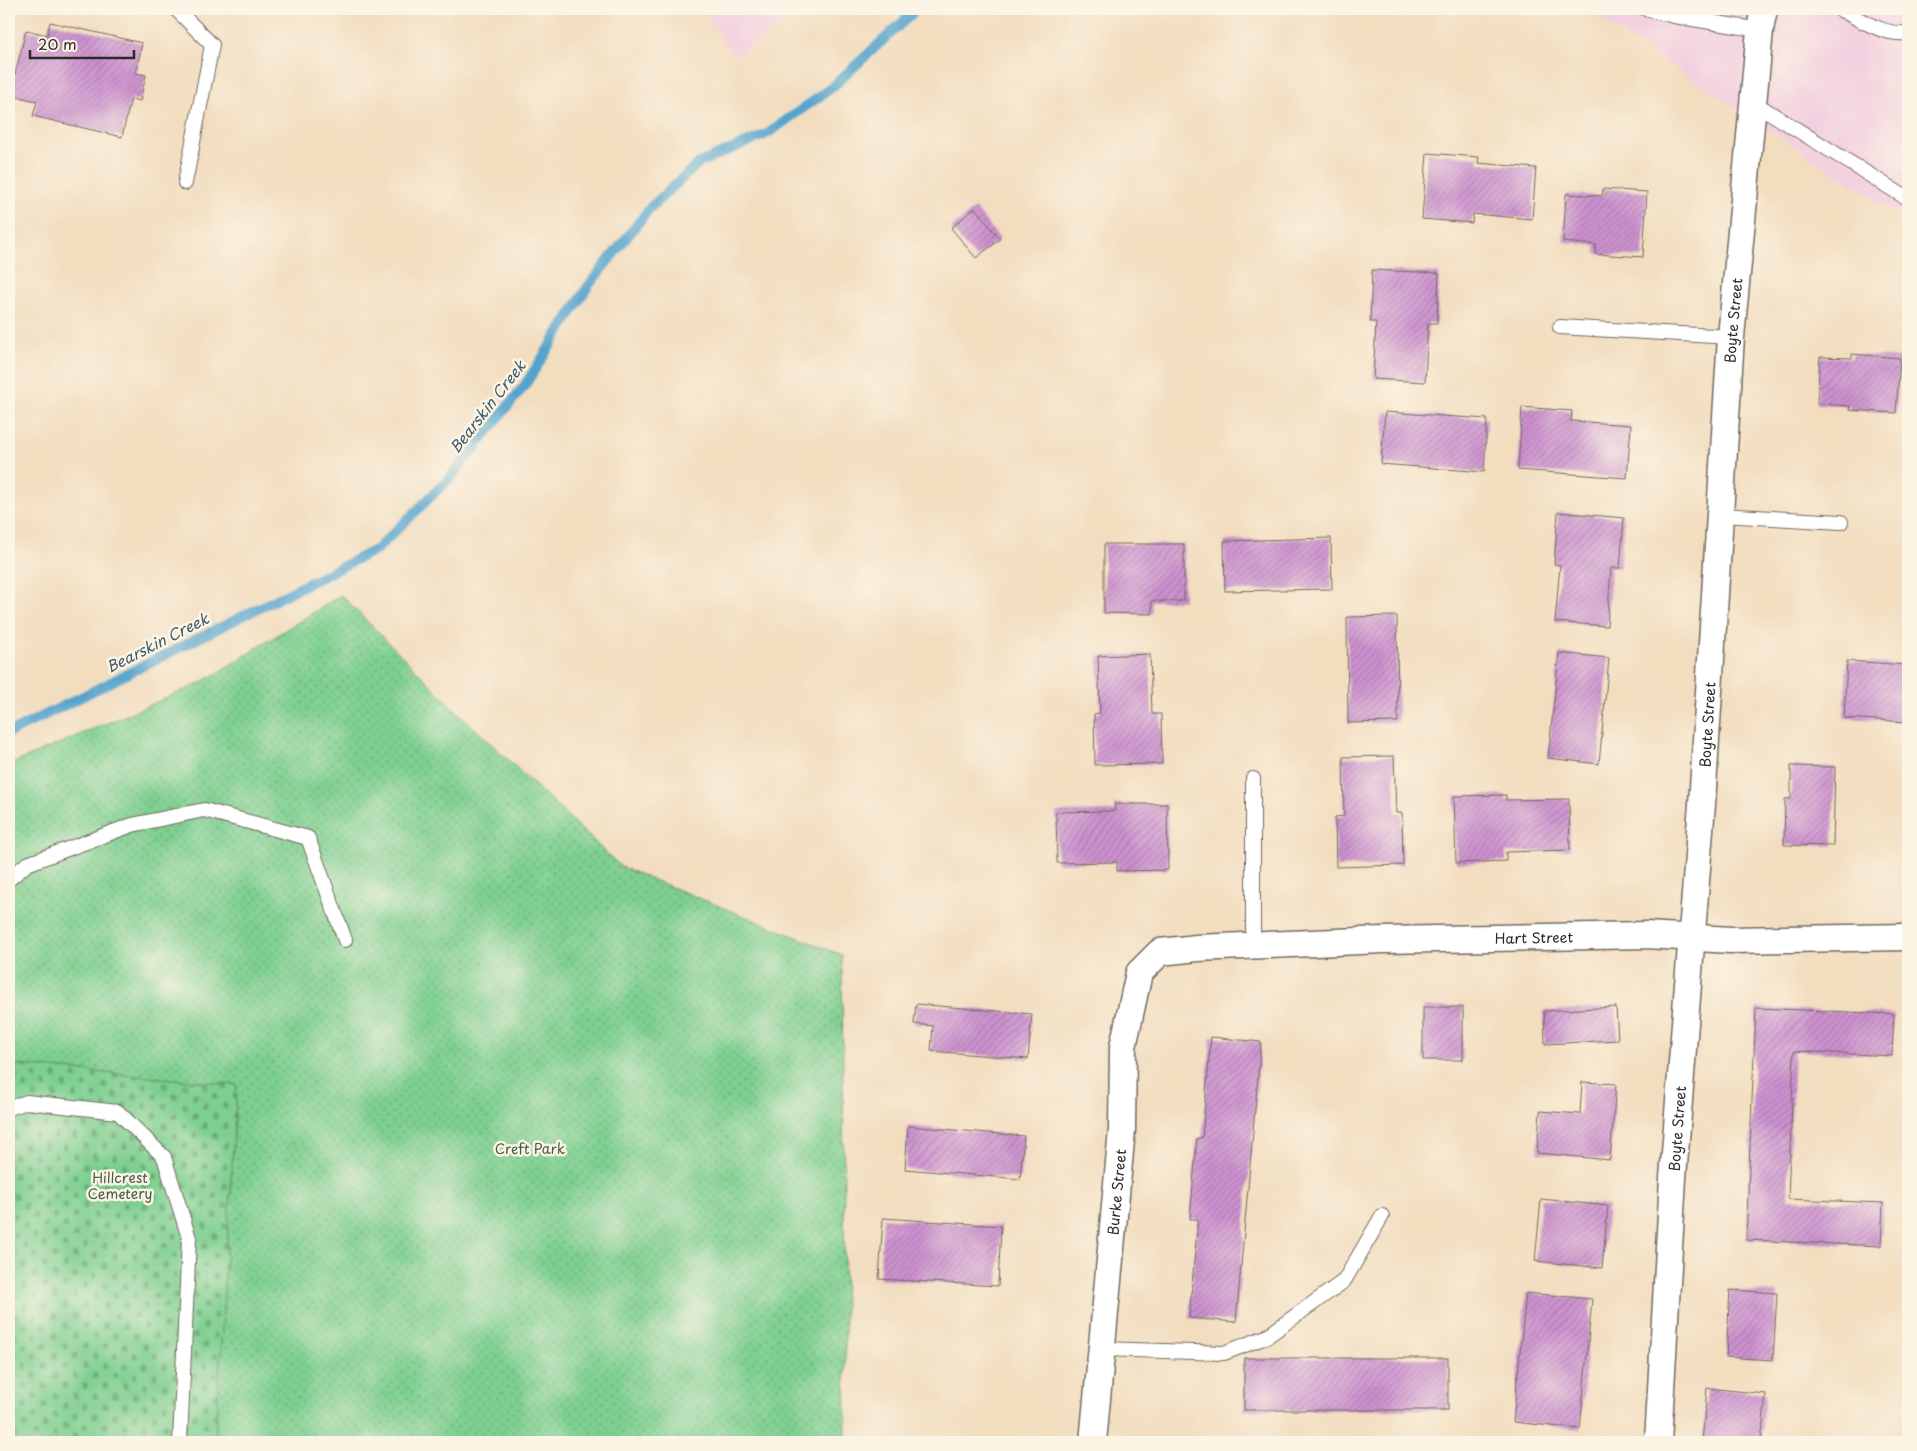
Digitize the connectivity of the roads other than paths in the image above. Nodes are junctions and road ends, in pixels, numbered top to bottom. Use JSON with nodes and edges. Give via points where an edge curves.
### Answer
{"nodes":[{"id":1,"x":176,"y":9,"type":"edge"},
{"id":2,"x":1646,"y":9,"type":"edge"},
{"id":3,"x":1842,"y":10,"type":"edge"},
{"id":4,"x":1693,"y":14,"type":"edge"},
{"id":5,"x":1762,"y":19,"type":"edge"},
{"id":6,"x":1908,"y":33,"type":"edge"},
{"id":7,"x":1753,"y":102,"type":"junction"},
{"id":8,"x":184,"y":183,"type":"dead end"},
{"id":9,"x":1908,"y":198,"type":"edge"},
{"id":10,"x":1560,"y":327,"type":"dead end"},
{"id":11,"x":1731,"y":337,"type":"junction"},
{"id":12,"x":1720,"y":515,"type":"junction"},
{"id":13,"x":1841,"y":522,"type":"dead end"},
{"id":14,"x":1253,"y":779,"type":"dead end"},
{"id":15,"x":9,"y":879,"type":"edge"},
{"id":16,"x":1692,"y":937,"type":"junction"},
{"id":17,"x":1908,"y":937,"type":"edge"},
{"id":18,"x":345,"y":940,"type":"dead end"},
{"id":19,"x":1253,"y":945,"type":"junction"},
{"id":20,"x":1160,"y":952,"type":"joint"},
{"id":21,"x":9,"y":1108,"type":"edge"},
{"id":22,"x":1382,"y":1216,"type":"dead end"},
{"id":23,"x":1102,"y":1349,"type":"junction"},
{"id":24,"x":180,"y":1442,"type":"edge"},
{"id":25,"x":1093,"y":1442,"type":"edge"},
{"id":26,"x":1658,"y":1442,"type":"edge"}],
"edges":[{"from":1,"to":8,"type":"lane","via":[[212,45]]},
{"from":2,"to":4,"type":"lane"},
{"from":3,"to":6,"type":"lane","via":[[1873,27]]},
{"from":4,"to":5,"type":"lane"},
{"from":5,"to":7,"type":"street","name":"Boyte Street"},
{"from":7,"to":9,"type":"lane"},
{"from":7,"to":11,"type":"street","name":"Boyte Street"},
{"from":10,"to":11,"type":"lane"},
{"from":11,"to":12,"type":"street","name":"Boyte Street"},
{"from":12,"to":13,"type":"lane"},
{"from":12,"to":16,"type":"street","name":"Boyte Street"},
{"from":14,"to":19,"type":"lane"},
{"from":15,"to":18,"type":"lane","via":[[28,864],[132,825],[204,810],[308,838]]},
{"from":16,"to":17,"type":"street","name":"Hart Street","via":[[1731,940]]},
{"from":16,"to":19,"type":"street","name":"Hart Street","via":[[1646,935]]},
{"from":16,"to":26,"type":"street","name":"Boyte Street","via":[[1673,1178]]},
{"from":19,"to":20,"type":"street","name":"Hart Street"},
{"from":20,"to":23,"type":"street","name":"Burke Street","via":[[1139,974],[1123,1047],[1122,1130]]},
{"from":21,"to":24,"type":"lane","via":[[26,1102],[118,1112],[164,1157],[189,1238]]},
{"from":22,"to":23,"type":"lane","via":[[1344,1281],[1266,1337],[1224,1353]]},
{"from":23,"to":25,"type":"street","name":"Burke Street"}]}
